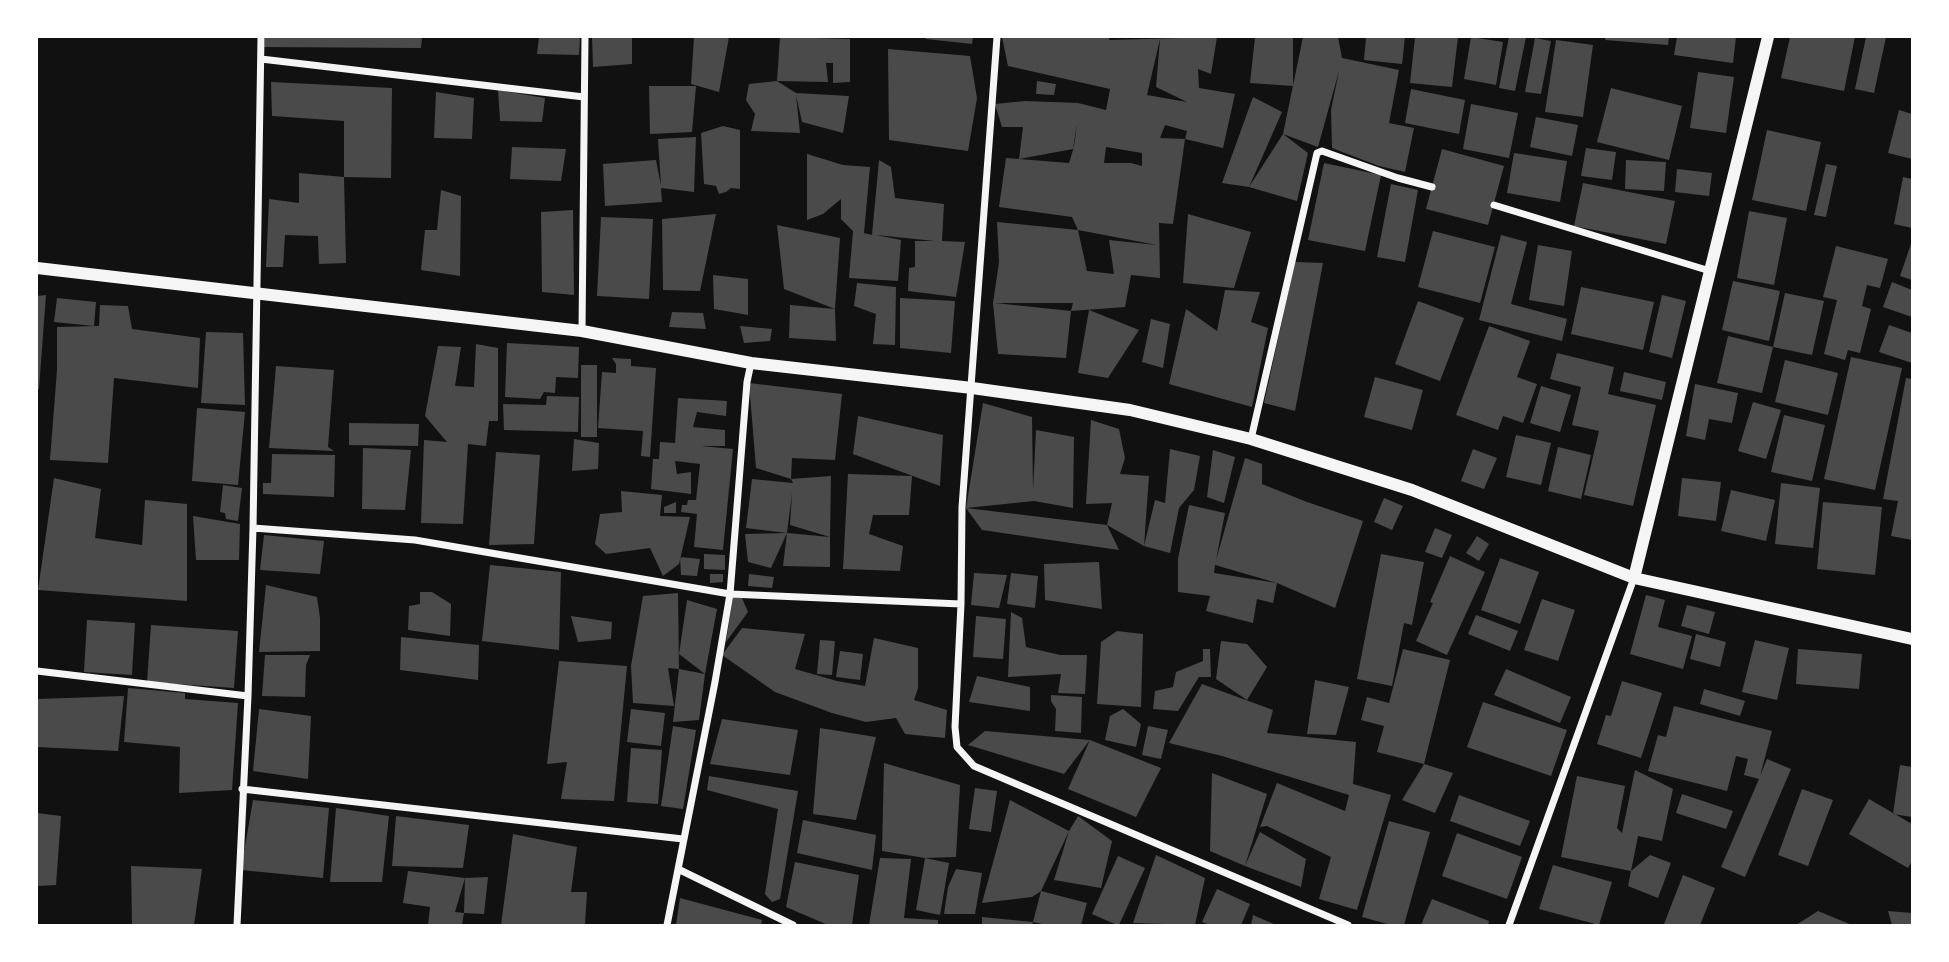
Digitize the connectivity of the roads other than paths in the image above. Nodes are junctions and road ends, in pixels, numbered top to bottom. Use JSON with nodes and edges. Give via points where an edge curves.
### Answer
{"nodes":[{"id":1,"x":261,"y":37,"type":"edge"},
{"id":2,"x":584,"y":37,"type":"edge"},
{"id":3,"x":997,"y":37,"type":"edge"},
{"id":4,"x":1768,"y":37,"type":"edge"},
{"id":5,"x":261,"y":59,"type":"junction"},
{"id":6,"x":584,"y":97,"type":"junction"},
{"id":7,"x":1432,"y":187,"type":"dead end"},
{"id":8,"x":1494,"y":205,"type":"dead end"},
{"id":9,"x":37,"y":268,"type":"edge"},
{"id":10,"x":1710,"y":271,"type":"junction"},
{"id":11,"x":257,"y":293,"type":"junction"},
{"id":12,"x":582,"y":331,"type":"junction"},
{"id":13,"x":751,"y":363,"type":"junction"},
{"id":14,"x":972,"y":388,"type":"junction"},
{"id":15,"x":1251,"y":439,"type":"junction"},
{"id":16,"x":253,"y":527,"type":"junction"},
{"id":17,"x":1634,"y":578,"type":"junction"},
{"id":18,"x":730,"y":594,"type":"junction"},
{"id":19,"x":961,"y":604,"type":"junction"},
{"id":20,"x":1912,"y":639,"type":"edge"},
{"id":21,"x":37,"y":671,"type":"edge"},
{"id":22,"x":248,"y":696,"type":"junction"},
{"id":23,"x":242,"y":789,"type":"junction"},
{"id":24,"x":683,"y":839,"type":"junction"},
{"id":25,"x":680,"y":870,"type":"junction"},
{"id":26,"x":783,"y":923,"type":"edge"},
{"id":27,"x":237,"y":925,"type":"edge"},
{"id":28,"x":667,"y":925,"type":"edge"},
{"id":29,"x":793,"y":925,"type":"edge"},
{"id":30,"x":1349,"y":925,"type":"edge"},
{"id":31,"x":1509,"y":925,"type":"edge"}],
"edges":[{"from":1,"to":5,"type":"street"},
{"from":2,"to":6,"type":"street"},
{"from":3,"to":14,"type":"street"},
{"from":4,"to":10,"type":"street"},
{"from":5,"to":6,"type":"street"},
{"from":5,"to":11,"type":"street"},
{"from":6,"to":12,"type":"street"},
{"from":7,"to":15,"type":"street","via":[[1322,151],[1315,155]]},
{"from":8,"to":10,"type":"street"},
{"from":9,"to":11,"type":"street"},
{"from":10,"to":17,"type":"street"},
{"from":11,"to":12,"type":"street"},
{"from":11,"to":16,"type":"street"},
{"from":12,"to":13,"type":"street"},
{"from":13,"to":14,"type":"street"},
{"from":13,"to":18,"type":"street"},
{"from":14,"to":15,"type":"street","via":[[1130,411]]},
{"from":14,"to":19,"type":"street","via":[[962,507]]},
{"from":15,"to":17,"type":"street","via":[[1412,490]]},
{"from":16,"to":18,"type":"street","via":[[415,540]]},
{"from":16,"to":22,"type":"street"},
{"from":17,"to":20,"type":"street"},
{"from":17,"to":31,"type":"street"},
{"from":18,"to":19,"type":"street"},
{"from":18,"to":24,"type":"street"},
{"from":19,"to":30,"type":"street","via":[[955,727],[957,747],[974,766]]},
{"from":21,"to":22,"type":"street"},
{"from":22,"to":23,"type":"street"},
{"from":23,"to":24,"type":"street"},
{"from":23,"to":27,"type":"street"},
{"from":24,"to":25,"type":"street"},
{"from":25,"to":26,"type":"street"},
{"from":25,"to":28,"type":"street"},
{"from":26,"to":29,"type":"street"}]}
